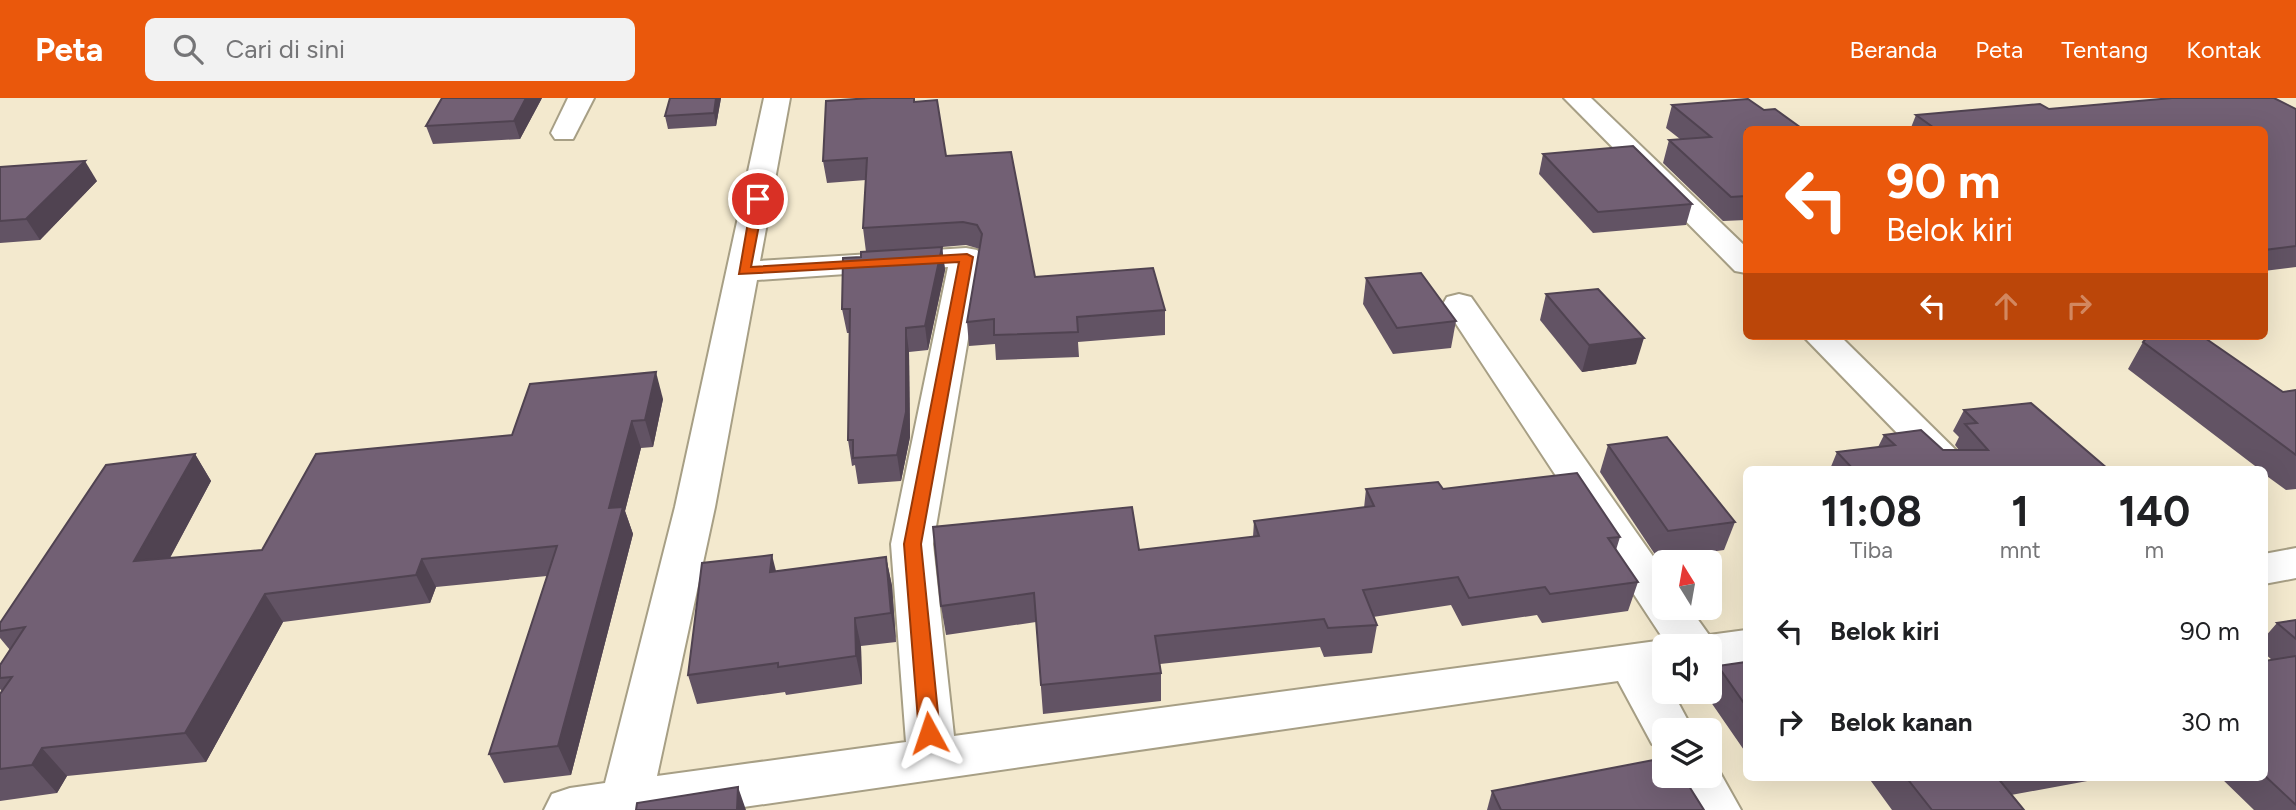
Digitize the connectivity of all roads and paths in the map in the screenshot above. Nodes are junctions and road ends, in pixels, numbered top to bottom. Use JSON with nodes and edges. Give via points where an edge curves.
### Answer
{"nodes":[{"id":1,"x":581,"y":98,"type":"edge"},
{"id":2,"x":776,"y":98,"type":"edge"},
{"id":3,"x":1577,"y":98,"type":"edge"},
{"id":4,"x":564,"y":133,"type":"dead end"},
{"id":5,"x":1743,"y":261,"type":"edge"},
{"id":6,"x":744,"y":271,"type":"junction"},
{"id":7,"x":1459,"y":304,"type":"dead end"},
{"id":8,"x":1824,"y":340,"type":"edge"},
{"id":9,"x":1952,"y":466,"type":"edge"},
{"id":10,"x":2296,"y":563,"type":"edge"},
{"id":11,"x":2268,"y":568,"type":"edge"},
{"id":12,"x":1652,"y":587,"type":"edge"},
{"id":13,"x":1743,"y":647,"type":"edge"},
{"id":14,"x":1722,"y":650,"type":"edge"},
{"id":15,"x":1647,"y":659,"type":"edge"},
{"id":16,"x":1665,"y":718,"type":"edge"},
{"id":17,"x":932,"y":760,"type":"junction"},
{"id":18,"x":1702,"y":788,"type":"edge"},
{"id":19,"x":626,"y":806,"type":"edge"},
{"id":20,"x":570,"y":810,"type":"edge"},
{"id":21,"x":1715,"y":810,"type":"edge"}],
"edges":[{"from":1,"to":4,"type":"street"},
{"from":2,"to":6,"type":"street"},
{"from":3,"to":5,"type":"street"},
{"from":6,"to":17,"type":"street","via":[[967,257],[912,544]]},
{"from":6,"to":19,"type":"street"},
{"from":7,"to":12,"type":"street"},
{"from":8,"to":9,"type":"street"},
{"from":10,"to":11,"type":"street"},
{"from":13,"to":14,"type":"street"},
{"from":15,"to":16,"type":"street"},
{"from":15,"to":17,"type":"street"},
{"from":17,"to":19,"type":"street"},
{"from":18,"to":21,"type":"street"},
{"from":19,"to":20,"type":"street"}]}
